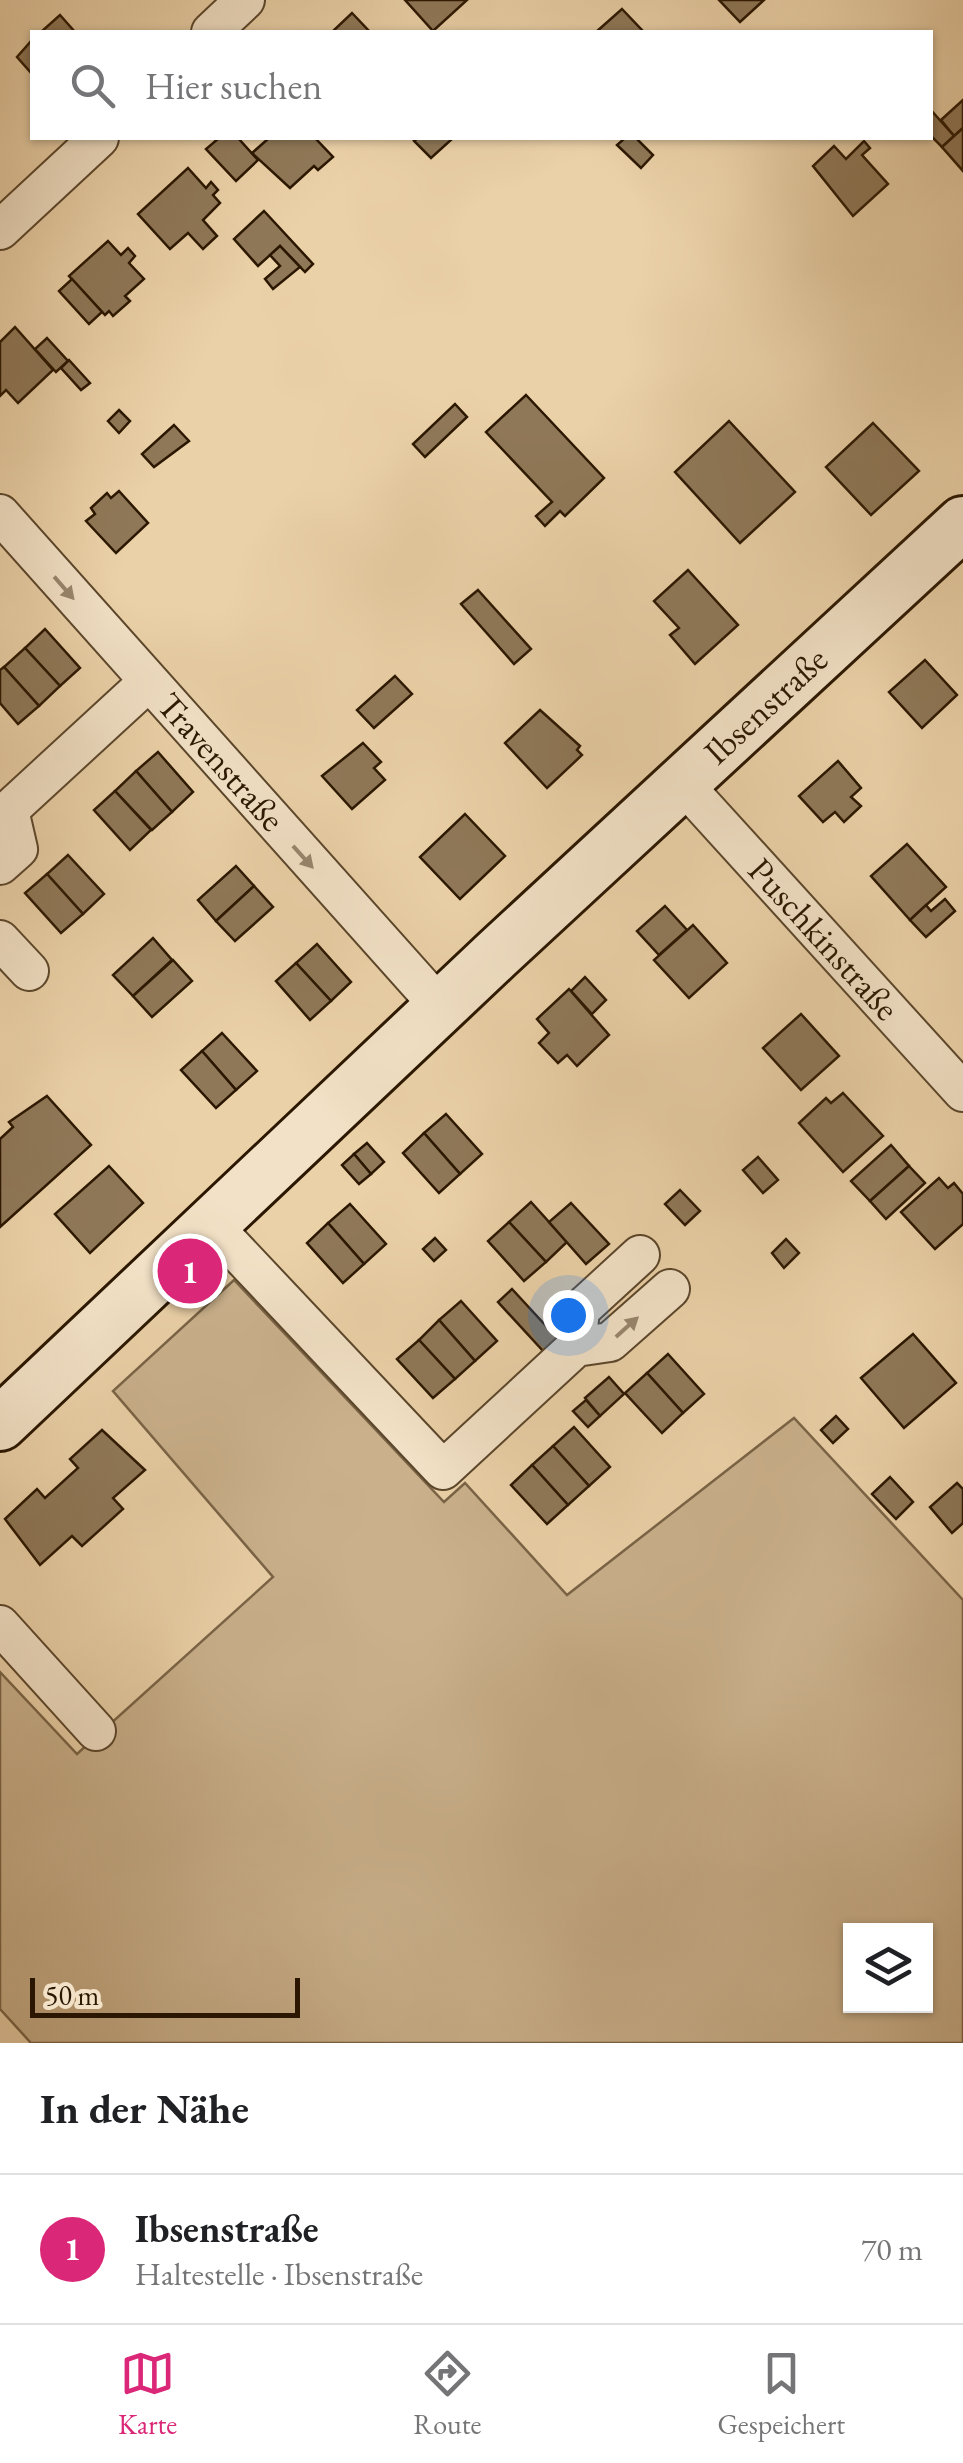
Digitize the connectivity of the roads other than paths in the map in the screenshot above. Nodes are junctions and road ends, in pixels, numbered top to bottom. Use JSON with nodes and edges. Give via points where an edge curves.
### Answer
{"nodes":[{"id":1,"x":246,"y":0,"type":"edge"},
{"id":2,"x":213,"y":30,"type":"edge"},
{"id":3,"x":97,"y":140,"type":"edge"},
{"id":4,"x":0,"y":230,"type":"edge"},
{"id":5,"x":0,"y":514,"type":"edge"},
{"id":6,"x":963,"y":523,"type":"edge"},
{"id":7,"x":146,"y":684,"type":"junction"},
{"id":8,"x":684,"y":785,"type":"junction"},
{"id":9,"x":5,"y":808,"type":"edge"},
{"id":10,"x":0,"y":865,"type":"edge"},
{"id":11,"x":0,"y":940,"type":"edge"},
{"id":12,"x":29,"y":971,"type":"dead end"},
{"id":13,"x":442,"y":1010,"type":"junction"},
{"id":14,"x":963,"y":1092,"type":"edge"},
{"id":15,"x":212,"y":1225,"type":"junction"},
{"id":16,"x":640,"y":1255,"type":"dead end"},
{"id":17,"x":670,"y":1289,"type":"dead end"},
{"id":18,"x":576,"y":1348,"type":"junction"},
{"id":19,"x":0,"y":1424,"type":"edge"},
{"id":20,"x":0,"y":1625,"type":"edge"},
{"id":21,"x":96,"y":1731,"type":"dead end"}],
"edges":[{"from":1,"to":2,"type":"street"},
{"from":3,"to":4,"type":"street"},
{"from":5,"to":7,"type":"street","name":"Travenstraße","one_way":true},
{"from":6,"to":8,"type":"street","name":"Ibsenstraße"},
{"from":7,"to":9,"type":"street"},
{"from":7,"to":13,"type":"street","name":"Travenstraße","one_way":true},
{"from":8,"to":13,"type":"street","name":"Ibsenstraße"},
{"from":8,"to":14,"type":"street","name":"Puschkinstraße"},
{"from":9,"to":10,"type":"street","via":[[18,849]]},
{"from":11,"to":12,"type":"street"},
{"from":13,"to":15,"type":"street","name":"Ibsenstraße"},
{"from":15,"to":18,"type":"street","via":[[443,1470]]},
{"from":15,"to":19,"type":"street","name":"Ibsenstraße"},
{"from":16,"to":18,"type":"street","via":[[580,1310]]},
{"from":18,"to":17,"type":"street","one_way":true,"via":[[610,1342]]},
{"from":20,"to":21,"type":"street"}]}
